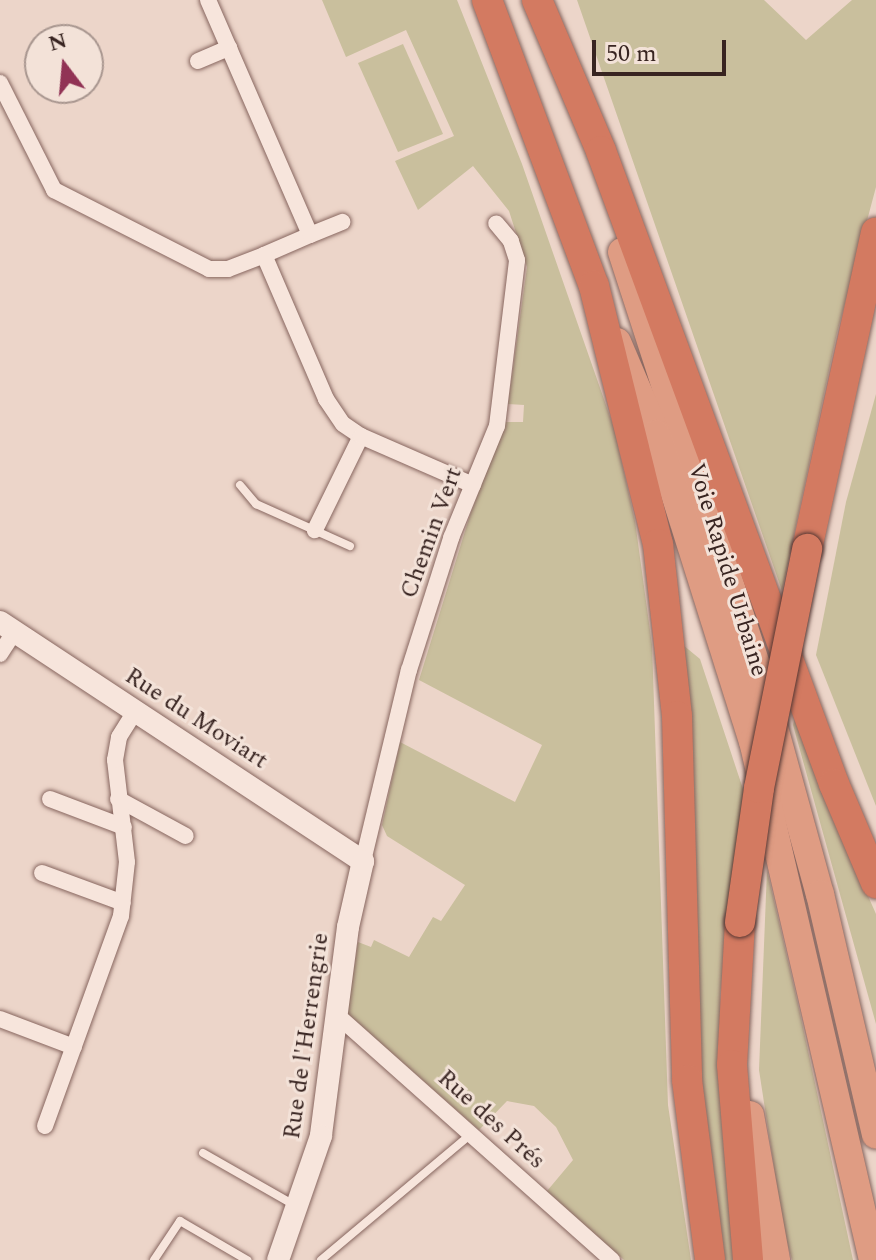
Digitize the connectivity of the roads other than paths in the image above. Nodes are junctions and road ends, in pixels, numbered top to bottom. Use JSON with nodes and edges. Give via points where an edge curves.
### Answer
{"nodes":[{"id":1,"x":208,"y":0,"type":"edge"},
{"id":2,"x":487,"y":0,"type":"edge"},
{"id":3,"x":540,"y":8,"type":"edge"},
{"id":4,"x":229,"y":48,"type":"junction"},
{"id":5,"x":198,"y":61,"type":"dead end"},
{"id":6,"x":0,"y":83,"type":"edge"},
{"id":7,"x":342,"y":222,"type":"dead end"},
{"id":8,"x":496,"y":223,"type":"dead end"},
{"id":9,"x":876,"y":232,"type":"edge"},
{"id":10,"x":310,"y":235,"type":"junction"},
{"id":11,"x":264,"y":255,"type":"junction"},
{"id":12,"x":876,"y":275,"type":"edge"},
{"id":13,"x":594,"y":286,"type":"junction"},
{"id":14,"x":361,"y":436,"type":"junction"},
{"id":15,"x":240,"y":485,"type":"dead end"},
{"id":16,"x":473,"y":485,"type":"junction"},
{"id":17,"x":315,"y":530,"type":"junction"},
{"id":18,"x":350,"y":546,"type":"dead end"},
{"id":19,"x":811,"y":557,"type":"junction"},
{"id":20,"x":8,"y":626,"type":"edge"},
{"id":21,"x":0,"y":654,"type":"edge"},
{"id":22,"x":135,"y":711,"type":"junction"},
{"id":23,"x":50,"y":799,"type":"dead end"},
{"id":24,"x":118,"y":799,"type":"junction"},
{"id":25,"x":124,"y":827,"type":"junction"},
{"id":26,"x":186,"y":836,"type":"dead end"},
{"id":27,"x":363,"y":861,"type":"junction"},
{"id":28,"x":42,"y":873,"type":"dead end"},
{"id":29,"x":876,"y":883,"type":"edge"},
{"id":30,"x":123,"y":903,"type":"junction"},
{"id":31,"x":745,"y":922,"type":"junction"},
{"id":32,"x":338,"y":1016,"type":"junction"},
{"id":33,"x":0,"y":1019,"type":"edge"},
{"id":34,"x":74,"y":1047,"type":"junction"},
{"id":35,"x":45,"y":1126,"type":"dead end"},
{"id":36,"x":471,"y":1135,"type":"junction"},
{"id":37,"x":876,"y":1135,"type":"edge"},
{"id":38,"x":203,"y":1153,"type":"dead end"},
{"id":39,"x":300,"y":1209,"type":"junction"},
{"id":40,"x":154,"y":1260,"type":"edge"},
{"id":41,"x":247,"y":1260,"type":"edge"},
{"id":42,"x":278,"y":1260,"type":"edge"},
{"id":43,"x":321,"y":1260,"type":"edge"},
{"id":44,"x":612,"y":1260,"type":"edge"},
{"id":45,"x":710,"y":1260,"type":"edge"},
{"id":46,"x":748,"y":1260,"type":"edge"},
{"id":47,"x":776,"y":1260,"type":"edge"},
{"id":48,"x":873,"y":1260,"type":"edge"}],
"edges":[{"from":1,"to":4,"type":"street"},
{"from":2,"to":13,"type":"highway"},
{"from":3,"to":29,"type":"highway","via":[[601,151],[830,773]]},
{"from":3,"to":37,"type":"highway","name":"Voie Rapide Urbaine","via":[[754,654],[820,894]]},
{"from":4,"to":5,"type":"street"},
{"from":4,"to":10,"type":"street"},
{"from":6,"to":11,"type":"street","via":[[54,190],[209,269],[228,269]]},
{"from":7,"to":10,"type":"street"},
{"from":8,"to":16,"type":"street","name":"Chemin Vert","via":[[514,246],[517,265],[497,426]]},
{"from":9,"to":19,"type":"highway"},
{"from":10,"to":11,"type":"street"},
{"from":11,"to":14,"type":"street","via":[[326,399],[343,424]]},
{"from":12,"to":19,"type":"highway"},
{"from":13,"to":45,"type":"highway","via":[[644,473],[669,614],[681,813],[687,1080]]},
{"from":13,"to":48,"type":"highway","name":"Voie Rapide Urbaine","via":[[656,434],[753,741]]},
{"from":14,"to":16,"type":"street"},
{"from":14,"to":17,"type":"street"},
{"from":15,"to":17,"type":"lane","via":[[256,504]]},
{"from":16,"to":27,"type":"street","name":"Chemin Vert","via":[[405,685]]},
{"from":17,"to":18,"type":"lane"},
{"from":19,"to":31,"type":"highway","bridge":true,"via":[[759,788]]},
{"from":20,"to":21,"type":"street"},
{"from":20,"to":22,"type":"street","name":"Rue du Moviart"},
{"from":22,"to":24,"type":"street","via":[[117,746]]},
{"from":22,"to":27,"type":"street","name":"Rue du Moviart"},
{"from":23,"to":25,"type":"street"},
{"from":24,"to":25,"type":"street"},
{"from":24,"to":26,"type":"street"},
{"from":25,"to":30,"type":"street"},
{"from":27,"to":32,"type":"street","name":"Rue de l'Herrengrie","via":[[349,918]]},
{"from":28,"to":30,"type":"street"},
{"from":30,"to":34,"type":"street"},
{"from":31,"to":46,"type":"highway","via":[[732,1065]]},
{"from":31,"to":47,"type":"highway","via":[[748,1093]]},
{"from":32,"to":36,"type":"street","name":"Rue des Prés"},
{"from":32,"to":39,"type":"street","name":"Rue de l'Herrengrie","via":[[325,1118]]},
{"from":33,"to":34,"type":"street"},
{"from":34,"to":35,"type":"street"},
{"from":36,"to":43,"type":"lane"},
{"from":36,"to":44,"type":"street","name":"Rue des Prés"},
{"from":38,"to":39,"type":"lane"},
{"from":39,"to":42,"type":"street","name":"Rue de l'Herrengrie"},
{"from":40,"to":41,"type":"lane","via":[[180,1221]]}]}
